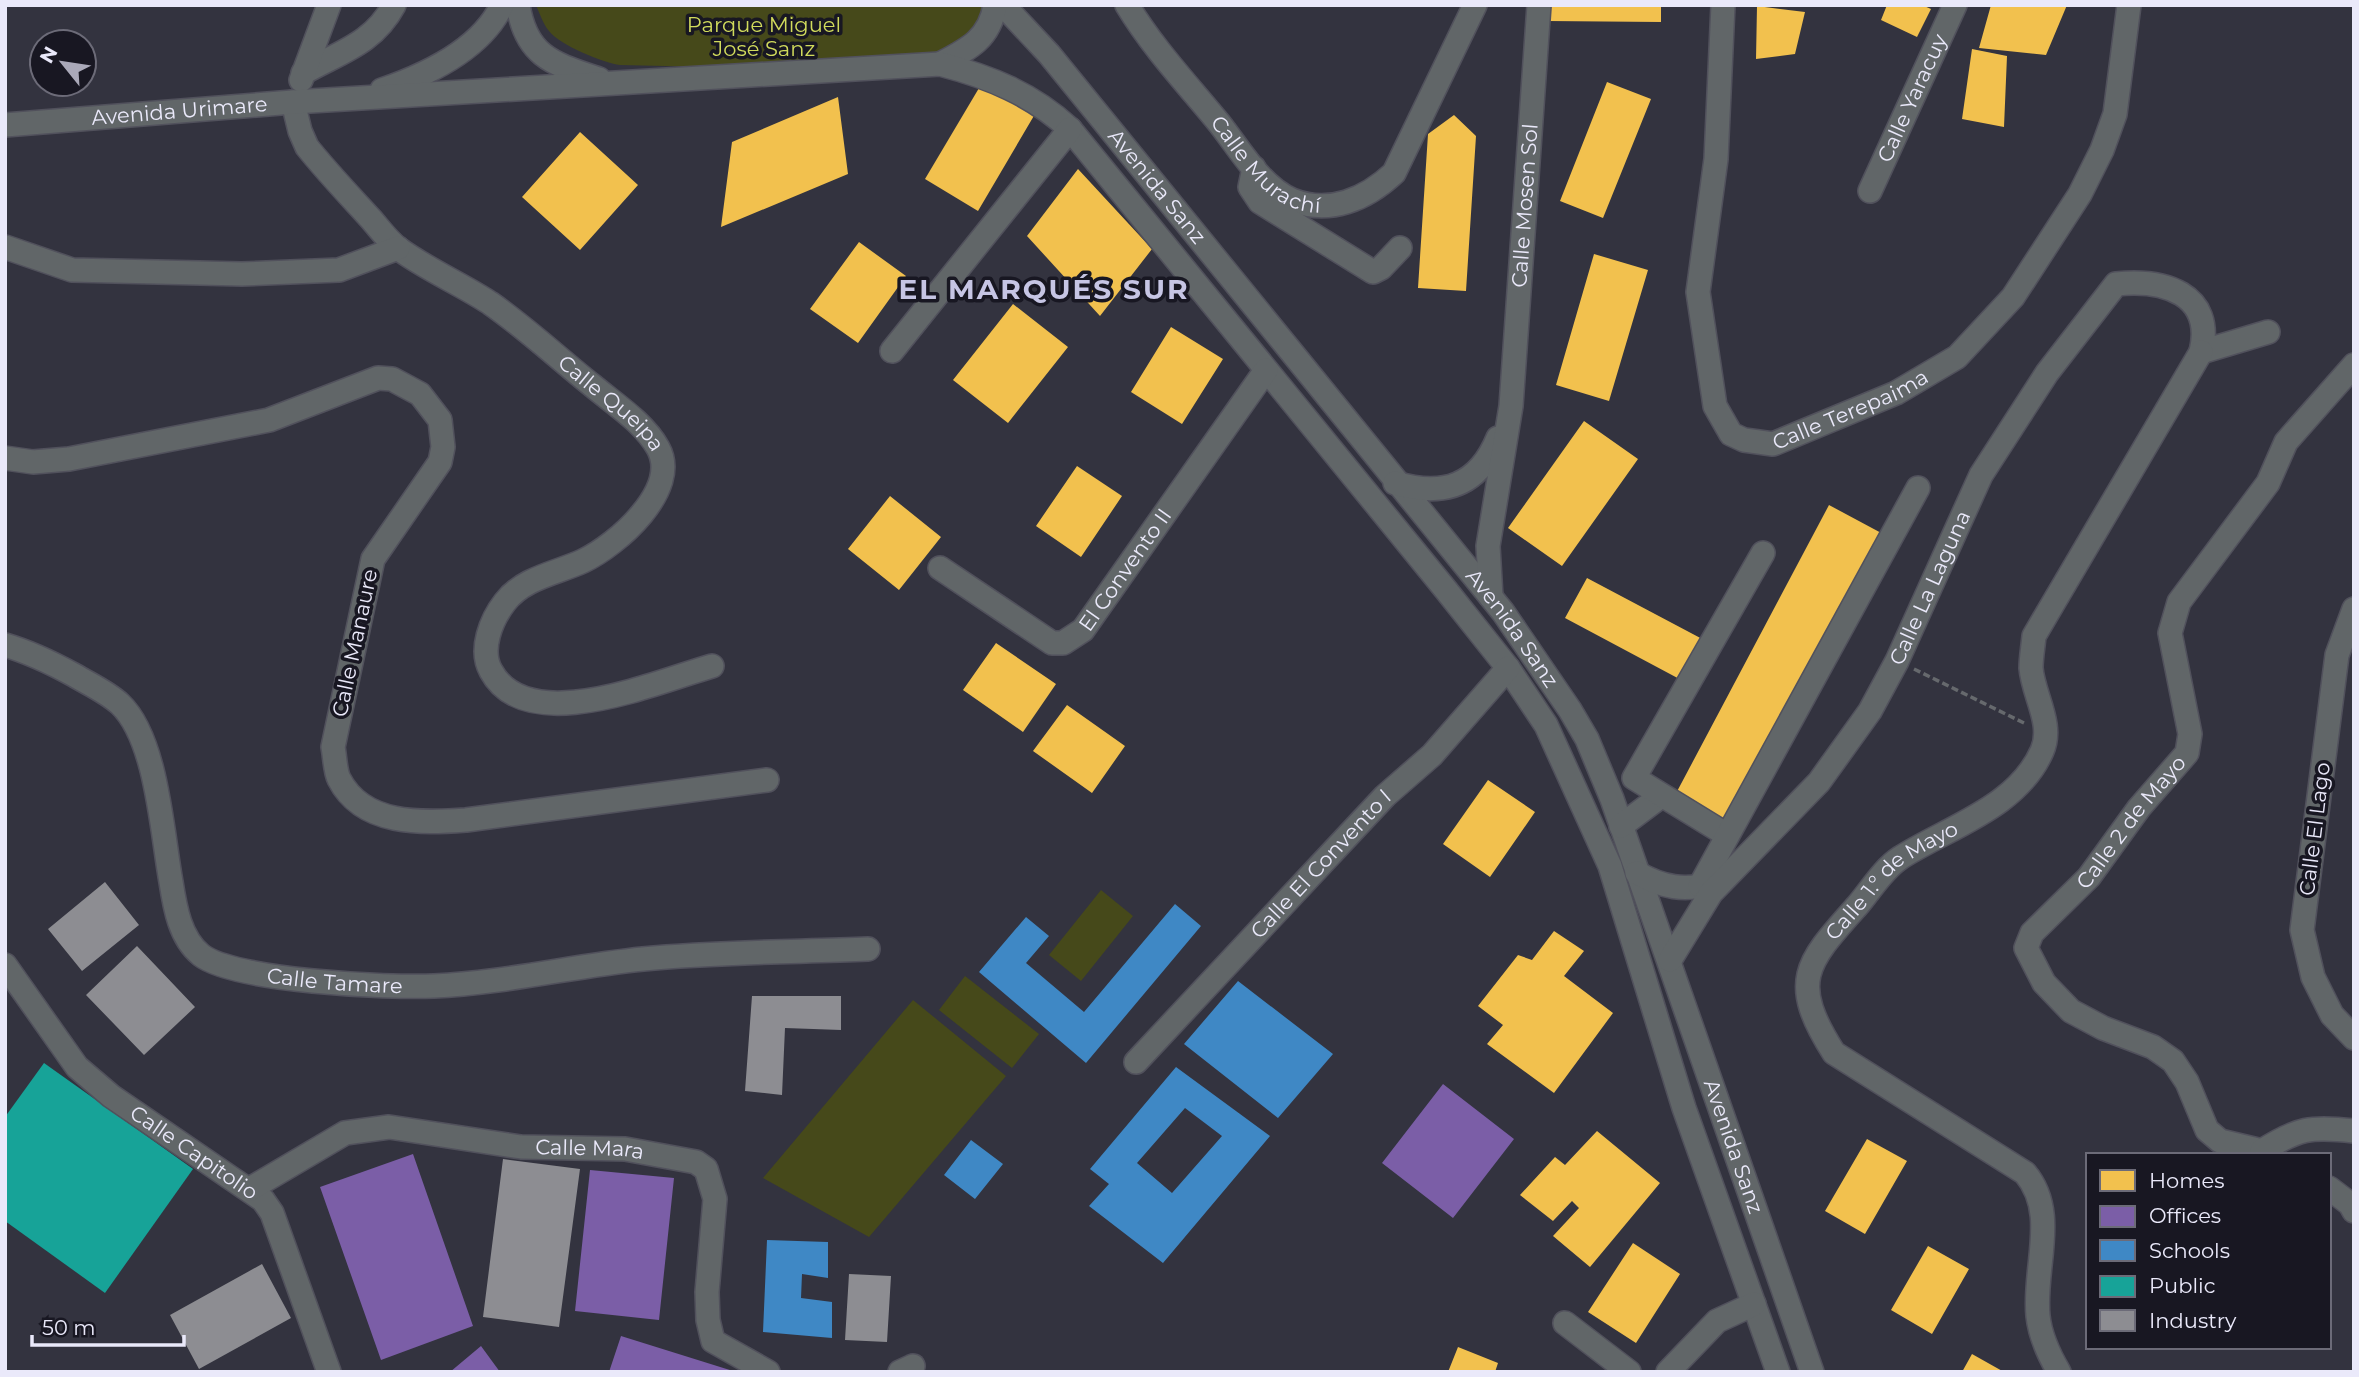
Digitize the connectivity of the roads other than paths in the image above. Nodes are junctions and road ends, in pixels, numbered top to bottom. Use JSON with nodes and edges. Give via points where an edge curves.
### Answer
{"nodes":[{"id":1,"x":329,"y":5,"type":"edge"},
{"id":2,"x":394,"y":5,"type":"edge"},
{"id":3,"x":502,"y":5,"type":"edge"},
{"id":4,"x":518,"y":5,"type":"edge"},
{"id":5,"x":995,"y":5,"type":"edge"},
{"id":6,"x":1003,"y":5,"type":"edge"},
{"id":7,"x":1127,"y":5,"type":"edge"},
{"id":8,"x":1475,"y":5,"type":"edge"},
{"id":9,"x":1723,"y":5,"type":"edge"},
{"id":10,"x":1955,"y":5,"type":"edge"},
{"id":11,"x":2129,"y":5,"type":"edge"},
{"id":12,"x":1538,"y":6,"type":"edge"},
{"id":13,"x":940,"y":64,"type":"junction"},
{"id":14,"x":303,"y":73,"type":"junction"},
{"id":15,"x":612,"y":83,"type":"junction"},
{"id":16,"x":353,"y":99,"type":"junction"},
{"id":17,"x":293,"y":102,"type":"junction"},
{"id":18,"x":5,"y":125,"type":"edge"},
{"id":19,"x":1070,"y":129,"type":"junction"},
{"id":20,"x":1254,"y":168,"type":"junction"},
{"id":21,"x":1870,"y":191,"type":"dead end"},
{"id":22,"x":5,"y":247,"type":"edge"},
{"id":23,"x":398,"y":248,"type":"junction"},
{"id":24,"x":1400,"y":248,"type":"dead end"},
{"id":25,"x":2267,"y":332,"type":"dead end"},
{"id":26,"x":892,"y":351,"type":"dead end"},
{"id":27,"x":2201,"y":352,"type":"junction"},
{"id":28,"x":2354,"y":365,"type":"edge"},
{"id":29,"x":1266,"y":370,"type":"junction"},
{"id":30,"x":1511,"y":406,"type":"junction"},
{"id":31,"x":5,"y":458,"type":"edge"},
{"id":32,"x":1395,"y":482,"type":"junction"},
{"id":33,"x":1918,"y":488,"type":"dead end"},
{"id":34,"x":1763,"y":553,"type":"dead end"},
{"id":35,"x":940,"y":568,"type":"dead end"},
{"id":36,"x":1492,"y":597,"type":"junction"},
{"id":37,"x":2354,"y":609,"type":"edge"},
{"id":38,"x":5,"y":645,"type":"edge"},
{"id":39,"x":712,"y":666,"type":"dead end"},
{"id":40,"x":1508,"y":668,"type":"junction"},
{"id":41,"x":767,"y":780,"type":"dead end"},
{"id":42,"x":1661,"y":796,"type":"junction"},
{"id":43,"x":1621,"y":826,"type":"junction"},
{"id":44,"x":1727,"y":835,"type":"junction"},
{"id":45,"x":1637,"y":873,"type":"junction"},
{"id":46,"x":1728,"y":875,"type":"junction"},
{"id":47,"x":1700,"y":886,"type":"junction"},
{"id":48,"x":869,"y":949,"type":"dead end"},
{"id":49,"x":1670,"y":960,"type":"junction"},
{"id":50,"x":5,"y":965,"type":"edge"},
{"id":51,"x":2354,"y":1038,"type":"edge"},
{"id":52,"x":1136,"y":1062,"type":"dead end"},
{"id":53,"x":2354,"y":1131,"type":"edge"},
{"id":54,"x":2265,"y":1153,"type":"edge"},
{"id":55,"x":250,"y":1189,"type":"junction"},
{"id":56,"x":2331,"y":1189,"type":"edge"},
{"id":57,"x":2354,"y":1211,"type":"edge"},
{"id":58,"x":1754,"y":1304,"type":"junction"},
{"id":59,"x":1565,"y":1323,"type":"dead end"},
{"id":60,"x":329,"y":1372,"type":"edge"},
{"id":61,"x":768,"y":1372,"type":"edge"},
{"id":62,"x":1629,"y":1372,"type":"edge"},
{"id":63,"x":1668,"y":1372,"type":"edge"},
{"id":64,"x":1778,"y":1372,"type":"edge"},
{"id":65,"x":1812,"y":1372,"type":"edge"},
{"id":66,"x":2059,"y":1372,"type":"edge"}],
"edges":[{"from":1,"to":14,"type":"street"},
{"from":2,"to":14,"type":"street","via":[[367,40]]},
{"from":3,"to":16,"type":"street","name":"Avenida Urimare","via":[[483,31],[447,60],[399,84]]},
{"from":4,"to":15,"type":"street","name":"Avenida Sanz","via":[[531,46],[547,59]]},
{"from":5,"to":13,"type":"street","name":"Avenida Sanz","via":[[993,18],[978,42]]},
{"from":6,"to":32,"type":"street","name":"Avenida Sanz","via":[[1073,84]]},
{"from":7,"to":20,"type":"street","name":"Calle Murachí"},
{"from":8,"to":20,"type":"street","name":"Calle Murachí","via":[[1408,148],[1394,173],[1376,189],[1331,206],[1309,204],[1291,199]]},
{"from":9,"to":11,"type":"street","name":"Calle Terepaima","via":[[1716,159],[1698,292],[1715,406],[1731,434],[1773,444],[1896,393],[1957,357],[2013,297],[2074,205],[2102,150],[2115,114]]},
{"from":10,"to":21,"type":"street","name":"Calle Yaracuy"},
{"from":12,"to":30,"type":"street","name":"Calle Mosen Sol"},
{"from":13,"to":15,"type":"street","name":"Avenida Sanz"},
{"from":13,"to":19,"type":"street","name":"Avenida Sanz","via":[[999,81],[1048,109]]},
{"from":14,"to":17,"type":"street"},
{"from":15,"to":16,"type":"street","name":"Avenida Urimare"},
{"from":16,"to":17,"type":"street","name":"Avenida Urimare"},
{"from":17,"to":18,"type":"street","name":"Avenida Urimare"},
{"from":17,"to":23,"type":"street","name":"Calle Queipa","via":[[307,147]]},
{"from":19,"to":26,"type":"street"},
{"from":19,"to":29,"type":"street","name":"Avenida Sanz"},
{"from":20,"to":24,"type":"street","via":[[1250,187],[1260,202],[1373,272]]},
{"from":22,"to":23,"type":"street","via":[[72,270],[230,274],[339,270]]},
{"from":23,"to":39,"type":"street","name":"Calle Queipa","via":[[491,304],[624,412],[651,436],[664,470],[654,499],[624,531],[586,560],[522,586],[506,600],[492,622],[485,653],[498,684],[531,701],[578,704]]},
{"from":25,"to":27,"type":"street"},
{"from":27,"to":46,"type":"street","name":"Calle La Laguna","via":[[2203,324],[2191,300],[2165,286],[2116,284],[2047,373],[1981,475],[1870,710],[1819,782]]},
{"from":27,"to":66,"type":"street","name":"Calle 1.° de Mayo","via":[[2034,636],[2031,669],[2044,718],[2042,752],[2015,790],[1897,860],[1809,966],[1807,998],[1834,1053],[2025,1173],[2038,1188],[2043,1210],[2038,1317],[2045,1346]]},
{"from":28,"to":54,"type":"street","name":"Calle 2 de Mayo","via":[[2286,442],[2268,483],[2179,602],[2170,633],[2190,734],[2187,753],[2139,808],[2089,877],[2032,933],[2026,948],[2044,983],[2071,1012],[2153,1047],[2173,1061],[2188,1082],[2207,1130],[2220,1141]]},
{"from":29,"to":35,"type":"street","name":"El Convento II","via":[[1083,629],[1063,643],[1052,643]]},
{"from":29,"to":40,"type":"street","name":"Avenida Sanz"},
{"from":30,"to":32,"type":"street","name":"Calle Mosen Sol","via":[[1489,460],[1468,479],[1428,489]]},
{"from":30,"to":36,"type":"street","name":"Calle Mosen Sol","via":[[1488,546]]},
{"from":31,"to":41,"type":"street","name":"Calle Manaure","via":[[69,459],[269,420],[378,378],[405,384],[429,402],[440,420],[443,447],[431,477],[373,559],[333,747],[338,778],[356,800],[384,816],[420,823]]},
{"from":32,"to":36,"type":"street","name":"Avenida Sanz"},
{"from":33,"to":44,"type":"street"},
{"from":34,"to":42,"type":"street","via":[[1635,775],[1635,780]]},
{"from":36,"to":43,"type":"street","name":"Avenida Sanz","via":[[1587,739]]},
{"from":37,"to":51,"type":"street","name":"Calle El Lago","via":[[2337,655],[2302,930],[2313,977],[2332,1015]]},
{"from":38,"to":48,"type":"street","name":"Calle Tamare","via":[[101,690],[133,720],[154,787],[183,933],[202,955],[229,968],[281,978],[434,986],[644,959]]},
{"from":40,"to":52,"type":"street","name":"Calle El Convento I","via":[[1433,755],[1385,796]]},
{"from":40,"to":58,"type":"street","name":"Avenida Sanz","via":[[1546,725],[1610,866],[1684,1108]]},
{"from":42,"to":43,"type":"street"},
{"from":42,"to":44,"type":"street"},
{"from":43,"to":45,"type":"street","name":"Avenida Sanz"},
{"from":44,"to":47,"type":"street"},
{"from":45,"to":47,"type":"street","name":"Calle La Laguna","via":[[1666,886]]},
{"from":45,"to":49,"type":"street","name":"Avenida Sanz"},
{"from":46,"to":47,"type":"street","name":"Calle La Laguna"},
{"from":46,"to":49,"type":"street","name":"Calle La Laguna","via":[[1695,915]]},
{"from":49,"to":65,"type":"street","name":"Avenida Sanz"},
{"from":50,"to":55,"type":"street","name":"Calle Capitolio","via":[[77,1067],[111,1096]]},
{"from":53,"to":54,"type":"street","via":[[2321,1128],[2292,1132]]},
{"from":55,"to":60,"type":"street","name":"Calle Capitolio","via":[[272,1213]]},
{"from":55,"to":61,"type":"street","name":"Calle Mara","via":[[345,1133],[389,1127],[521,1147],[625,1149],[696,1162],[706,1169],[715,1199],[707,1292],[713,1341]]},
{"from":56,"to":57,"type":"street"},
{"from":58,"to":63,"type":"street","via":[[1717,1321]]},
{"from":58,"to":64,"type":"street","name":"Avenida Sanz"},
{"from":59,"to":62,"type":"street"}]}
